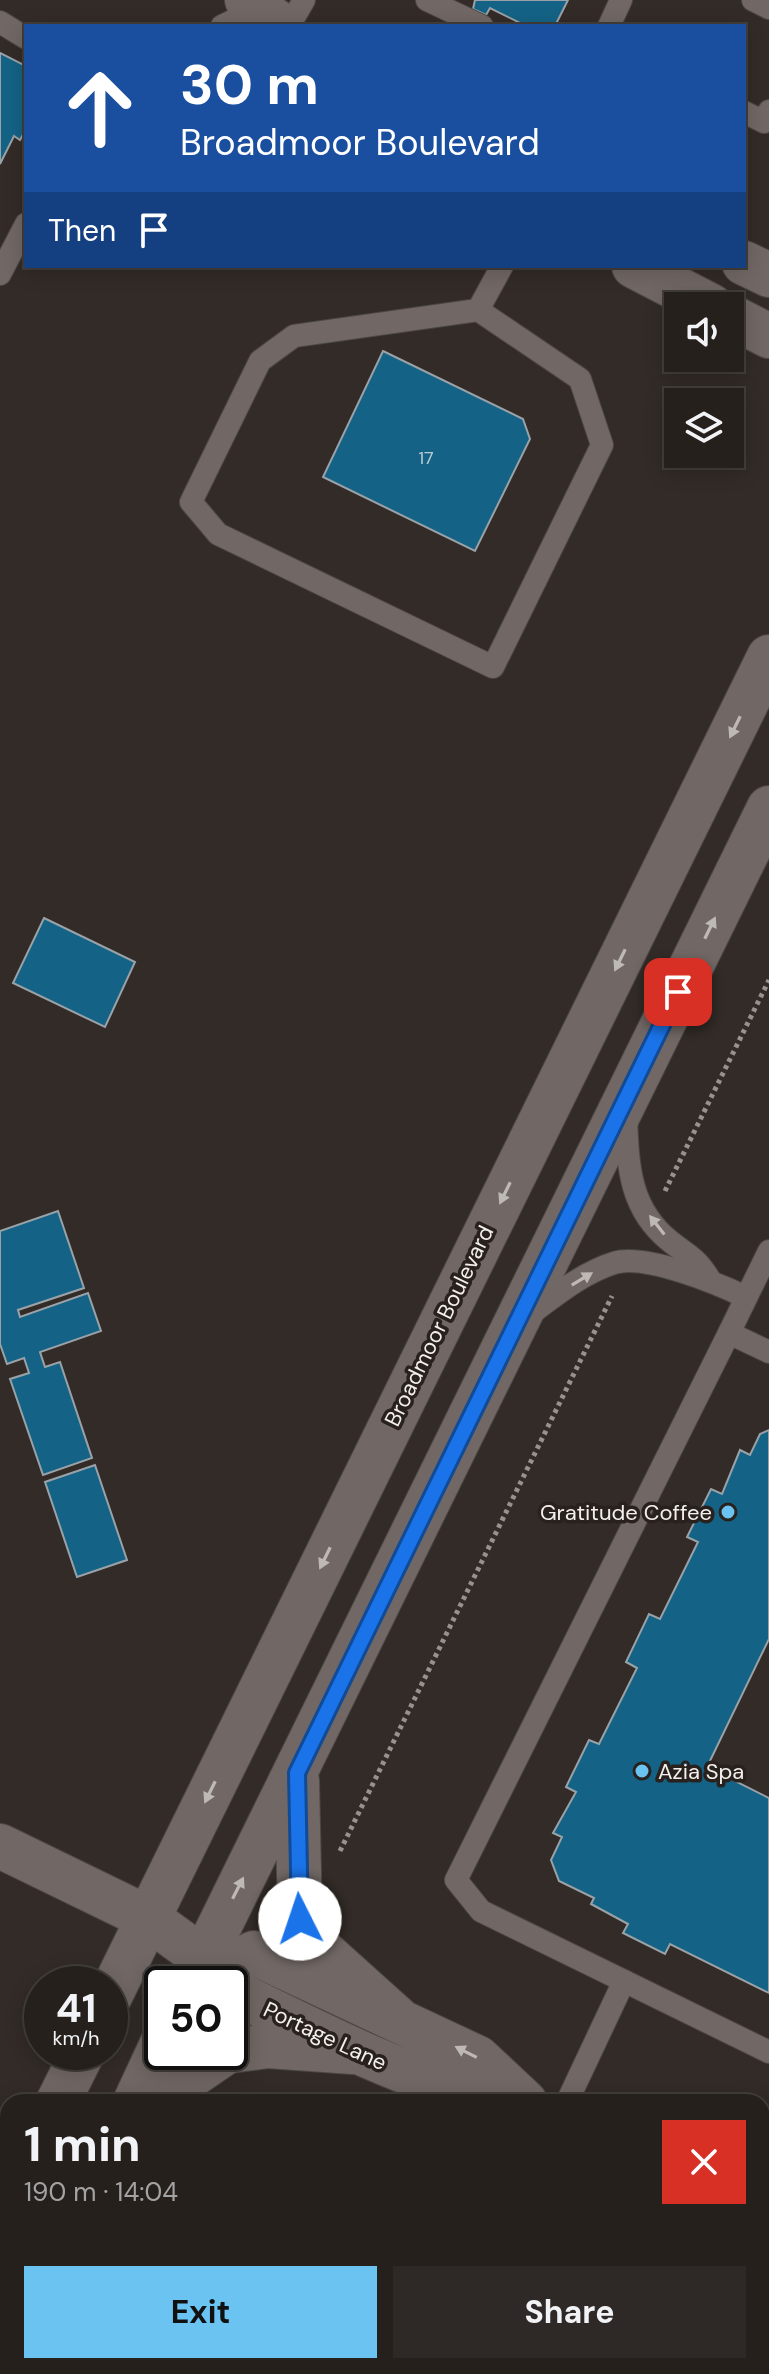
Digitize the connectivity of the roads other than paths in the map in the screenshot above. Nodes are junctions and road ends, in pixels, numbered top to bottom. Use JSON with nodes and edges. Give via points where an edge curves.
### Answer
{"nodes":[{"id":1,"x":304,"y":0,"type":"edge"},
{"id":2,"x":427,"y":0,"type":"edge"},
{"id":3,"x":621,"y":0,"type":"edge"},
{"id":4,"x":753,"y":0,"type":"edge"},
{"id":5,"x":769,"y":8,"type":"edge"},
{"id":6,"x":260,"y":17,"type":"edge"},
{"id":7,"x":0,"y":22,"type":"edge"},
{"id":8,"x":478,"y":24,"type":"edge"},
{"id":9,"x":610,"y":24,"type":"edge"},
{"id":10,"x":24,"y":37,"type":"edge"},
{"id":11,"x":769,"y":111,"type":"edge"},
{"id":12,"x":746,"y":113,"type":"edge"},
{"id":13,"x":24,"y":228,"type":"edge"},
{"id":14,"x":746,"y":264,"type":"edge"},
{"id":15,"x":501,"y":268,"type":"edge"},
{"id":16,"x":638,"y":268,"type":"edge"},
{"id":17,"x":0,"y":274,"type":"edge"},
{"id":18,"x":769,"y":275,"type":"edge"},
{"id":19,"x":684,"y":292,"type":"edge"},
{"id":20,"x":478,"y":310,"type":"junction"},
{"id":21,"x":744,"y":323,"type":"edge"},
{"id":22,"x":769,"y":336,"type":"edge"},
{"id":23,"x":769,"y":657,"type":"edge"},
{"id":24,"x":769,"y":808,"type":"edge"},
{"id":25,"x":625,"y":1098,"type":"junction"},
{"id":26,"x":769,"y":1251,"type":"edge"},
{"id":27,"x":710,"y":1280,"type":"junction"},
{"id":28,"x":746,"y":1297,"type":"junction"},
{"id":29,"x":518,"y":1323,"type":"junction"},
{"id":30,"x":729,"y":1333,"type":"junction"},
{"id":31,"x":769,"y":1352,"type":"edge"},
{"id":32,"x":297,"y":1773,"type":"junction"},
{"id":33,"x":0,"y":1846,"type":"edge"},
{"id":34,"x":148,"y":1918,"type":"junction"},
{"id":35,"x":125,"y":1966,"type":"edge"},
{"id":36,"x":203,"y":1966,"type":"edge"},
{"id":37,"x":207,"y":1966,"type":"edge"},
{"id":38,"x":215,"y":1966,"type":"edge"},
{"id":39,"x":624,"y":1981,"type":"junction"},
{"id":40,"x":248,"y":1999,"type":"edge"},
{"id":41,"x":397,"y":2018,"type":"junction"},
{"id":42,"x":248,"y":2049,"type":"edge"},
{"id":43,"x":353,"y":2052,"type":"junction"},
{"id":44,"x":769,"y":2052,"type":"edge"},
{"id":45,"x":74,"y":2070,"type":"edge"},
{"id":46,"x":150,"y":2070,"type":"edge"},
{"id":47,"x":201,"y":2070,"type":"edge"},
{"id":48,"x":62,"y":2094,"type":"edge"},
{"id":49,"x":139,"y":2094,"type":"edge"},
{"id":50,"x":165,"y":2094,"type":"edge"},
{"id":51,"x":466,"y":2094,"type":"edge"},
{"id":52,"x":516,"y":2094,"type":"edge"},
{"id":53,"x":571,"y":2094,"type":"edge"}],
"edges":[{"from":1,"to":6,"type":"lane"},
{"from":2,"to":8,"type":"lane"},
{"from":3,"to":9,"type":"lane"},
{"from":4,"to":5,"type":"lane"},
{"from":7,"to":10,"type":"lane"},
{"from":11,"to":12,"type":"lane","via":[[764,122]]},
{"from":13,"to":17,"type":"lane"},
{"from":14,"to":18,"type":"main road"},
{"from":15,"to":20,"type":"lane"},
{"from":16,"to":19,"type":"main road"},
{"from":20,"to":20,"type":"lane","via":[[294,336],[260,361],[191,502],[218,534],[493,667],[602,445],[580,379]]},
{"from":21,"to":22,"type":"main road"},
{"from":23,"to":34,"type":"main road","name":"Broadmoor Boulevard","one_way":true},
{"from":25,"to":24,"type":"main road","one_way":true},
{"from":27,"to":25,"type":"lane","one_way":true,"via":[[698,1259],[668,1240],[639,1203],[628,1177]]},
{"from":25,"to":29,"type":"main road"},
{"from":26,"to":28,"type":"lane"},
{"from":27,"to":28,"type":"lane"},
{"from":29,"to":27,"type":"lane","one_way":true,"via":[[583,1277],[617,1261]]},
{"from":28,"to":30,"type":"lane"},
{"from":29,"to":32,"type":"main road"},
{"from":30,"to":31,"type":"lane"},
{"from":30,"to":39,"type":"lane","via":[[456,1880],[481,1911]]},
{"from":37,"to":32,"type":"main road","one_way":true},
{"from":32,"to":41,"type":"main road","via":[[300,1919],[318,1947]]},
{"from":33,"to":34,"type":"main road"},
{"from":34,"to":35,"type":"main road","name":"Broadmoor Boulevard"},
{"from":34,"to":36,"type":"main road"},
{"from":38,"to":41,"type":"main road","name":"Portage Lane","via":[[254,1953]]},
{"from":39,"to":44,"type":"lane"},
{"from":39,"to":53,"type":"lane"},
{"from":40,"to":43,"type":"main road","name":"Portage Lane"},
{"from":52,"to":41,"type":"main road","name":"Portage Lane","one_way":true,"via":[[478,2058]]},
{"from":42,"to":43,"type":"main road"},
{"from":43,"to":51,"type":"main road","name":"Portage Lane"},
{"from":45,"to":48,"type":"main road"},
{"from":46,"to":49,"type":"main road"},
{"from":47,"to":50,"type":"main road"}]}
